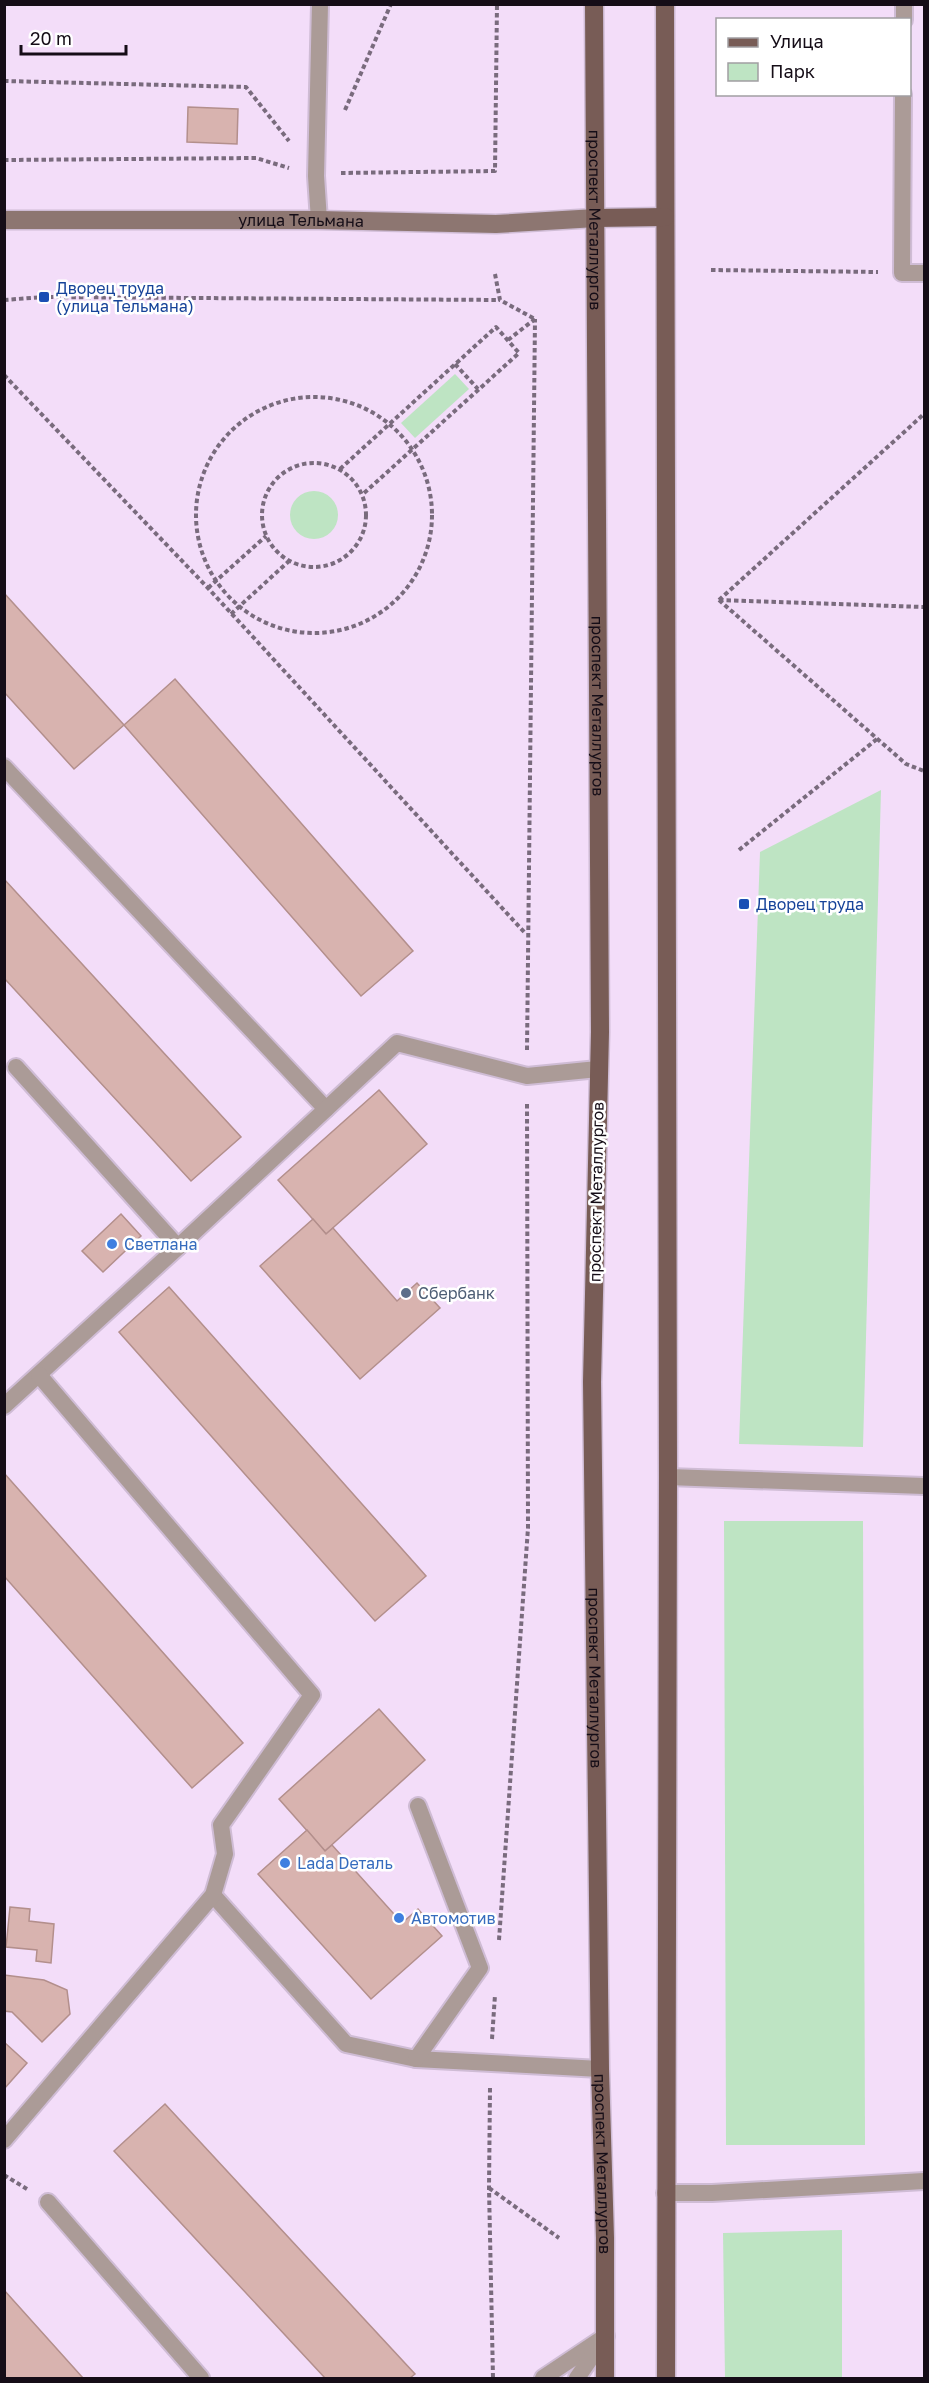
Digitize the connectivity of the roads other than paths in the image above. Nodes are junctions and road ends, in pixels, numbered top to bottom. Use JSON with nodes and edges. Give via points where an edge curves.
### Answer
{"nodes":[{"id":1,"x":320,"y":4,"type":"edge"},
{"id":2,"x":594,"y":4,"type":"edge"},
{"id":3,"x":665,"y":4,"type":"edge"},
{"id":4,"x":903,"y":96,"type":"edge"},
{"id":5,"x":665,"y":217,"type":"junction"},
{"id":6,"x":596,"y":218,"type":"junction"},
{"id":7,"x":4,"y":220,"type":"edge"},
{"id":8,"x":320,"y":220,"type":"junction"},
{"id":9,"x":924,"y":273,"type":"edge"},
{"id":10,"x":4,"y":767,"type":"edge"},
{"id":11,"x":16,"y":1067,"type":"dead end"},
{"id":12,"x":598,"y":1069,"type":"junction"},
{"id":13,"x":326,"y":1109,"type":"junction"},
{"id":14,"x":178,"y":1247,"type":"junction"},
{"id":15,"x":39,"y":1375,"type":"junction"},
{"id":16,"x":4,"y":1406,"type":"edge"},
{"id":17,"x":668,"y":1477,"type":"junction"},
{"id":18,"x":924,"y":1486,"type":"edge"},
{"id":19,"x":418,"y":1806,"type":"dead end"},
{"id":20,"x":213,"y":1895,"type":"junction"},
{"id":21,"x":416,"y":2059,"type":"junction"},
{"id":22,"x":600,"y":2069,"type":"junction"},
{"id":23,"x":4,"y":2140,"type":"edge"},
{"id":24,"x":924,"y":2181,"type":"edge"},
{"id":25,"x":665,"y":2193,"type":"junction"},
{"id":26,"x":48,"y":2202,"type":"dead end"},
{"id":27,"x":606,"y":2336,"type":"junction"},
{"id":28,"x":201,"y":2379,"type":"edge"},
{"id":29,"x":543,"y":2379,"type":"edge"},
{"id":30,"x":577,"y":2379,"type":"edge"},
{"id":31,"x":605,"y":2379,"type":"edge"},
{"id":32,"x":666,"y":2379,"type":"edge"}],
"edges":[{"from":1,"to":8,"type":"lane","via":[[316,176]]},
{"from":2,"to":6,"type":"main road","name":"проспект Металлургов"},
{"from":3,"to":5,"type":"main road"},
{"from":4,"to":9,"type":"lane","via":[[903,273]]},
{"from":5,"to":6,"type":"main road"},
{"from":5,"to":17,"type":"main road"},
{"from":6,"to":8,"type":"main road","name":"улица Тельмана","via":[[496,224]]},
{"from":6,"to":12,"type":"main road","name":"проспект Металлургов"},
{"from":7,"to":8,"type":"main road","name":"улица Тельмана"},
{"from":10,"to":13,"type":"lane"},
{"from":11,"to":14,"type":"lane"},
{"from":12,"to":13,"type":"lane","via":[[527,1076],[397,1043]]},
{"from":12,"to":22,"type":"main road","name":"проспект Металлургов","via":[[592,1382]]},
{"from":13,"to":14,"type":"lane"},
{"from":14,"to":15,"type":"lane"},
{"from":15,"to":16,"type":"lane"},
{"from":15,"to":20,"type":"lane","via":[[312,1695],[221,1825],[225,1854]]},
{"from":17,"to":18,"type":"lane"},
{"from":17,"to":25,"type":"main road"},
{"from":19,"to":21,"type":"lane","via":[[480,1968]]},
{"from":20,"to":21,"type":"lane","via":[[346,2044]]},
{"from":20,"to":23,"type":"lane"},
{"from":21,"to":22,"type":"lane"},
{"from":22,"to":27,"type":"main road","name":"проспект Металлургов"},
{"from":24,"to":25,"type":"lane"},
{"from":25,"to":32,"type":"main road"},
{"from":26,"to":28,"type":"lane"},
{"from":27,"to":29,"type":"lane"},
{"from":27,"to":30,"type":"lane"},
{"from":27,"to":31,"type":"main road","name":"проспект Металлургов"}]}
